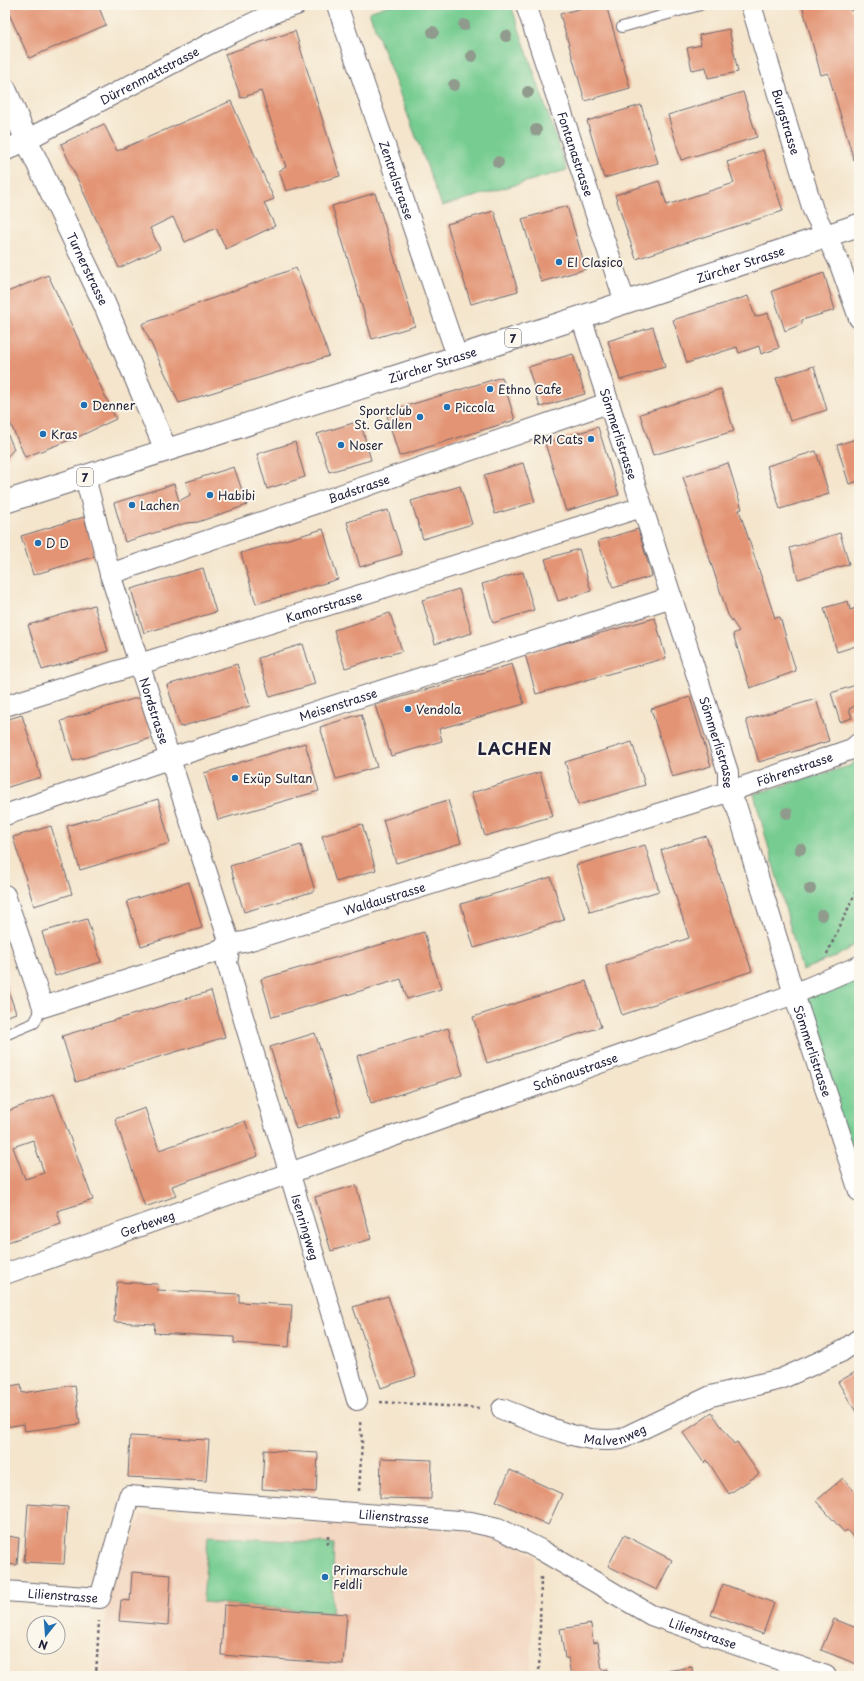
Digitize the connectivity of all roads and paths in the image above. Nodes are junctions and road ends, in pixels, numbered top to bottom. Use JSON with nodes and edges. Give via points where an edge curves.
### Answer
{"nodes":[{"id":1,"x":296,"y":5,"type":"edge"},
{"id":2,"x":337,"y":5,"type":"edge"},
{"id":3,"x":526,"y":5,"type":"edge"},
{"id":4,"x":700,"y":5,"type":"edge"},
{"id":5,"x":751,"y":5,"type":"edge"},
{"id":6,"x":622,"y":27,"type":"dead end"},
{"id":7,"x":5,"y":89,"type":"edge"},
{"id":8,"x":26,"y":139,"type":"junction"},
{"id":9,"x":5,"y":151,"type":"edge"},
{"id":10,"x":859,"y":225,"type":"edge"},
{"id":11,"x":827,"y":236,"type":"junction"},
{"id":12,"x":625,"y":302,"type":"junction"},
{"id":13,"x":581,"y":317,"type":"junction"},
{"id":14,"x":859,"y":318,"type":"edge"},
{"id":15,"x":457,"y":356,"type":"junction"},
{"id":16,"x":608,"y":403,"type":"junction"},
{"id":17,"x":166,"y":450,"type":"junction"},
{"id":18,"x":85,"y":477,"type":"junction"},
{"id":19,"x":5,"y":502,"type":"edge"},
{"id":20,"x":642,"y":507,"type":"junction"},
{"id":21,"x":110,"y":574,"type":"junction"},
{"id":22,"x":672,"y":597,"type":"junction"},
{"id":23,"x":140,"y":665,"type":"junction"},
{"id":24,"x":5,"y":706,"type":"edge"},
{"id":25,"x":859,"y":742,"type":"edge"},
{"id":26,"x":171,"y":758,"type":"junction"},
{"id":27,"x":728,"y":792,"type":"junction"},
{"id":28,"x":5,"y":815,"type":"edge"},
{"id":29,"x":859,"y":885,"type":"edge"},
{"id":30,"x":5,"y":895,"type":"edge"},
{"id":31,"x":230,"y":944,"type":"junction"},
{"id":32,"x":829,"y":959,"type":"dead end"},
{"id":33,"x":859,"y":966,"type":"edge"},
{"id":34,"x":794,"y":994,"type":"junction"},
{"id":35,"x":43,"y":1007,"type":"junction"},
{"id":36,"x":5,"y":1036,"type":"edge"},
{"id":37,"x":290,"y":1173,"type":"junction"},
{"id":38,"x":859,"y":1191,"type":"edge"},
{"id":39,"x":5,"y":1274,"type":"edge"},
{"id":40,"x":859,"y":1339,"type":"edge"},
{"id":41,"x":358,"y":1400,"type":"junction"},
{"id":42,"x":502,"y":1410,"type":"joint"},
{"id":43,"x":358,"y":1514,"type":"junction"},
{"id":44,"x":541,"y":1550,"type":"junction"},
{"id":45,"x":5,"y":1591,"type":"edge"},
{"id":46,"x":100,"y":1598,"type":"junction"},
{"id":47,"x":96,"y":1676,"type":"edge"},
{"id":48,"x":539,"y":1676,"type":"edge"},
{"id":49,"x":826,"y":1676,"type":"edge"}],
"edges":[{"from":1,"to":8,"type":"street","name":"Dürrenmattstrasse","via":[[210,43]]},
{"from":2,"to":15,"type":"street","name":"Zentralstrasse"},
{"from":3,"to":12,"type":"street","name":"Fontanastrasse"},
{"from":4,"to":6,"type":"lane"},
{"from":5,"to":11,"type":"street","name":"Burgstrasse","via":[[813,210]]},
{"from":7,"to":8,"type":"main road","name":"Turnerstrasse"},
{"from":8,"to":9,"type":"street","name":"Dürrenmattstrasse"},
{"from":8,"to":17,"type":"main road","name":"Turnerstrasse","via":[[104,303]]},
{"from":10,"to":11,"type":"main road","name":"Zürcher Strasse","number":"7"},
{"from":11,"to":12,"type":"main road","name":"Zürcher Strasse","number":"7"},
{"from":11,"to":14,"type":"street"},
{"from":12,"to":13,"type":"main road","name":"Zürcher Strasse","number":"7"},
{"from":13,"to":15,"type":"main road","name":"Zürcher Strasse","number":"7"},
{"from":13,"to":16,"type":"street","name":"Sömmerlistrasse"},
{"from":15,"to":17,"type":"main road","name":"Zürcher Strasse","number":"7"},
{"from":16,"to":20,"type":"street","name":"Sömmerlistrasse"},
{"from":16,"to":21,"type":"street","name":"Badstrasse"},
{"from":17,"to":18,"type":"main road","name":"Zürcher Strasse","number":"7"},
{"from":18,"to":19,"type":"main road","name":"Zürcher Strasse","number":"7"},
{"from":18,"to":21,"type":"street","name":"Nordstrasse"},
{"from":20,"to":22,"type":"street","name":"Sömmerlistrasse"},
{"from":20,"to":23,"type":"street","name":"Kamorstrasse"},
{"from":21,"to":23,"type":"street","name":"Nordstrasse"},
{"from":22,"to":26,"type":"street","name":"Meisenstrasse"},
{"from":22,"to":27,"type":"street","name":"Sömmerlistrasse","via":[[728,772]]},
{"from":23,"to":24,"type":"street","name":"Kamorstrasse"},
{"from":23,"to":26,"type":"street","name":"Nordstrasse"},
{"from":25,"to":27,"type":"street","name":"Föhrenstrasse","via":[[852,748]]},
{"from":26,"to":28,"type":"street","name":"Meisenstrasse"},
{"from":26,"to":31,"type":"street","name":"Nordstrasse"},
{"from":27,"to":31,"type":"street","name":"Waldaustrasse","via":[[252,940]]},
{"from":27,"to":34,"type":"street","name":"Sömmerlistrasse","via":[[737,808]]},
{"from":29,"to":32,"type":"path","via":[[827,954]]},
{"from":30,"to":35,"type":"street"},
{"from":31,"to":35,"type":"street","name":"Waldaustrasse","via":[[215,952]]},
{"from":31,"to":37,"type":"street","name":"Isenringweg","via":[[227,963]]},
{"from":33,"to":34,"type":"street","name":"Schönaustrasse"},
{"from":34,"to":37,"type":"street","name":"Schönaustrasse"},
{"from":34,"to":38,"type":"street","name":"Sömmerlistrasse"},
{"from":35,"to":36,"type":"lane","via":[[34,1023]]},
{"from":37,"to":39,"type":"street","name":"Gerbeweg"},
{"from":37,"to":41,"type":"street","name":"Isenringweg"},
{"from":40,"to":42,"type":"street","name":"Malvenweg","via":[[841,1352],[781,1378],[711,1396],[621,1440],[581,1438]]},
{"from":41,"to":42,"type":"path"},
{"from":41,"to":43,"type":"path","via":[[362,1441]]},
{"from":43,"to":44,"type":"street","name":"Lilienstrasse","via":[[471,1522],[498,1528]]},
{"from":43,"to":46,"type":"street","name":"Lilienstrasse","via":[[129,1496]]},
{"from":44,"to":48,"type":"path"},
{"from":44,"to":49,"type":"street","name":"Lilienstrasse","via":[[651,1615]]},
{"from":45,"to":46,"type":"street","name":"Lilienstrasse"},
{"from":46,"to":47,"type":"path"}]}
